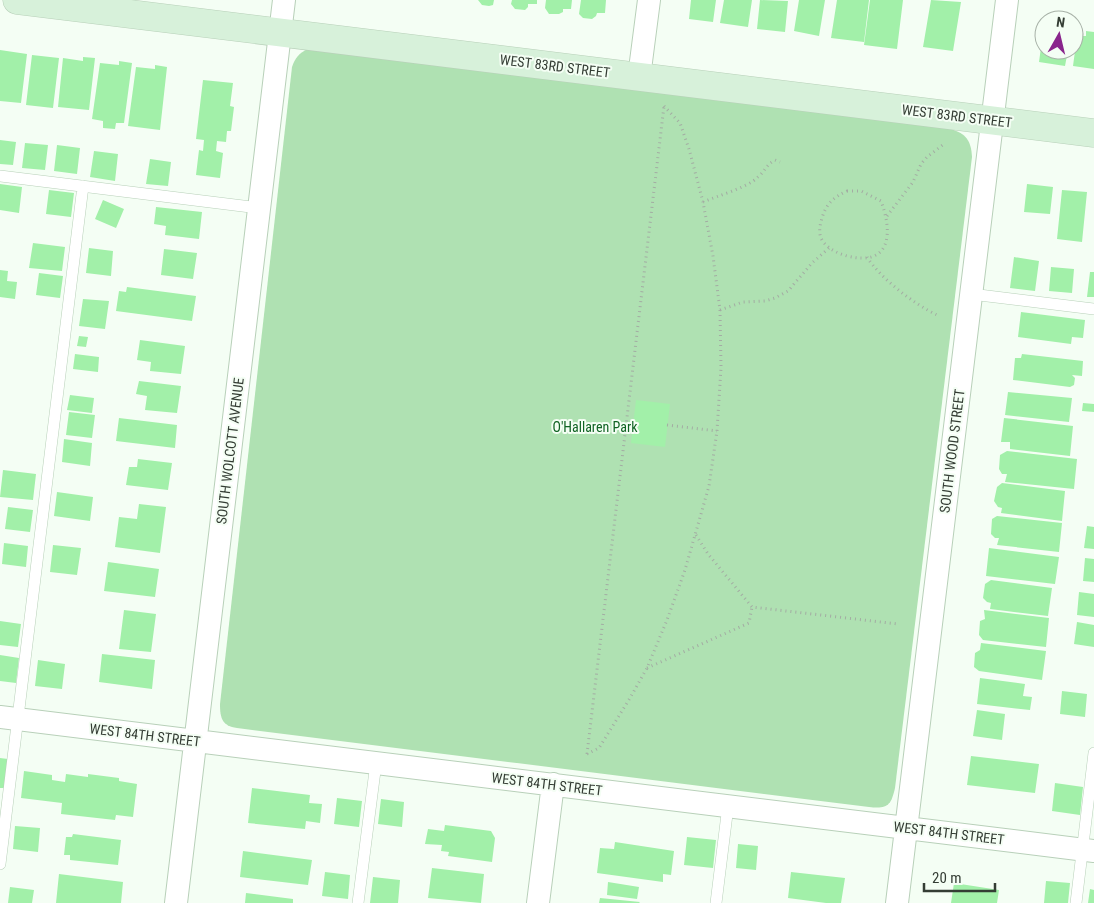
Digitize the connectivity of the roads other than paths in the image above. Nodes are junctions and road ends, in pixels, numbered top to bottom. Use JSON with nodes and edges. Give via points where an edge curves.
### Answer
{"nodes":[{"id":1,"x":17,"y":0,"type":"edge"},
{"id":2,"x":284,"y":0,"type":"edge"},
{"id":3,"x":649,"y":0,"type":"edge"},
{"id":4,"x":1007,"y":0,"type":"edge"},
{"id":5,"x":280,"y":32,"type":"junction"},
{"id":6,"x":639,"y":77,"type":"junction"},
{"id":7,"x":992,"y":120,"type":"junction"},
{"id":8,"x":1094,"y":132,"type":"edge"},
{"id":9,"x":0,"y":176,"type":"edge"},
{"id":10,"x":83,"y":186,"type":"junction"},
{"id":11,"x":259,"y":208,"type":"junction"},
{"id":12,"x":971,"y":294,"type":"junction"},
{"id":13,"x":1094,"y":309,"type":"edge"},
{"id":14,"x":9,"y":718,"type":"edge"},
{"id":15,"x":196,"y":741,"type":"junction"},
{"id":16,"x":1094,"y":753,"type":"edge"},
{"id":17,"x":376,"y":763,"type":"junction"},
{"id":18,"x":552,"y":784,"type":"junction"},
{"id":19,"x":728,"y":806,"type":"junction"},
{"id":20,"x":906,"y":828,"type":"junction"},
{"id":21,"x":1088,"y":850,"type":"edge"},
{"id":22,"x":0,"y":864,"type":"edge"},
{"id":23,"x":176,"y":903,"type":"edge"},
{"id":24,"x":358,"y":903,"type":"edge"},
{"id":25,"x":538,"y":903,"type":"edge"},
{"id":26,"x":716,"y":903,"type":"edge"},
{"id":27,"x":897,"y":903,"type":"edge"},
{"id":28,"x":1076,"y":903,"type":"edge"}],
"edges":[{"from":1,"to":5,"type":"street","name":"WEST 83RD STREET"},
{"from":2,"to":5,"type":"street","name":"SOUTH WOLCOTT AVENUE"},
{"from":3,"to":6,"type":"street"},
{"from":4,"to":7,"type":"street","name":"SOUTH WOOD STREET"},
{"from":5,"to":6,"type":"street","name":"WEST 83RD STREET"},
{"from":5,"to":11,"type":"street","name":"SOUTH WOLCOTT AVENUE"},
{"from":6,"to":7,"type":"street","name":"WEST 83RD STREET"},
{"from":7,"to":8,"type":"street","name":"WEST 83RD STREET"},
{"from":7,"to":12,"type":"street","name":"SOUTH WOOD STREET"},
{"from":9,"to":10,"type":"lane"},
{"from":10,"to":11,"type":"lane"},
{"from":10,"to":14,"type":"lane"},
{"from":11,"to":15,"type":"street","name":"SOUTH WOLCOTT AVENUE"},
{"from":12,"to":13,"type":"lane"},
{"from":12,"to":20,"type":"street","name":"SOUTH WOOD STREET"},
{"from":14,"to":15,"type":"street","name":"WEST 84TH STREET"},
{"from":14,"to":22,"type":"lane"},
{"from":15,"to":17,"type":"street","name":"WEST 84TH STREET"},
{"from":15,"to":23,"type":"street","name":"SOUTH WOLCOTT AVENUE"},
{"from":16,"to":21,"type":"lane"},
{"from":17,"to":18,"type":"street","name":"WEST 84TH STREET"},
{"from":17,"to":24,"type":"lane"},
{"from":18,"to":19,"type":"street","name":"WEST 84TH STREET"},
{"from":18,"to":25,"type":"street"},
{"from":19,"to":20,"type":"street","name":"WEST 84TH STREET"},
{"from":19,"to":26,"type":"lane"},
{"from":20,"to":21,"type":"street","name":"WEST 84TH STREET"},
{"from":20,"to":27,"type":"street","name":"SOUTH WOOD STREET"},
{"from":21,"to":28,"type":"lane"}]}
